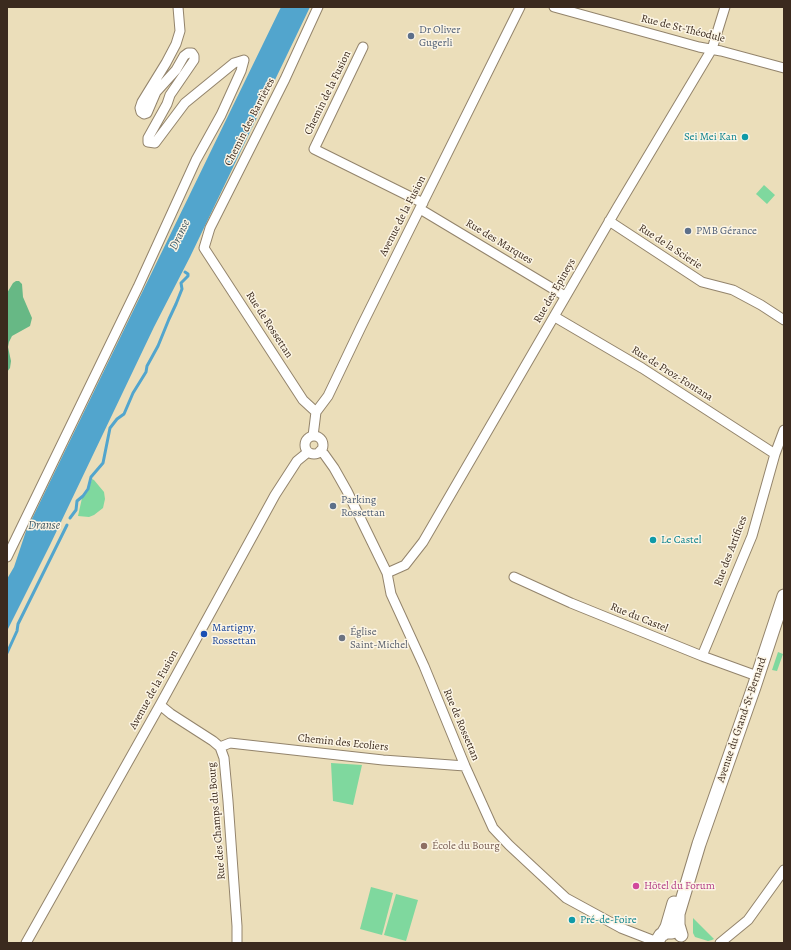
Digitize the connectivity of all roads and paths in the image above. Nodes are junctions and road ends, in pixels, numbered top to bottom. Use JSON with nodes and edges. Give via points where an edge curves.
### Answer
{"nodes":[{"id":1,"x":178,"y":7,"type":"edge"},
{"id":2,"x":318,"y":7,"type":"edge"},
{"id":3,"x":520,"y":7,"type":"edge"},
{"id":4,"x":554,"y":7,"type":"edge"},
{"id":5,"x":725,"y":7,"type":"edge"},
{"id":6,"x":363,"y":47,"type":"dead end"},
{"id":7,"x":712,"y":49,"type":"junction"},
{"id":8,"x":784,"y":68,"type":"edge"},
{"id":9,"x":422,"y":206,"type":"junction"},
{"id":10,"x":609,"y":221,"type":"junction"},
{"id":11,"x":204,"y":248,"type":"joint"},
{"id":12,"x":565,"y":296,"type":"junction"},
{"id":13,"x":555,"y":317,"type":"junction"},
{"id":14,"x":784,"y":320,"type":"edge"},
{"id":15,"x":316,"y":412,"type":"junction"},
{"id":16,"x":784,"y":430,"type":"edge"},
{"id":17,"x":313,"y":436,"type":"junction"},
{"id":18,"x":320,"y":451,"type":"junction"},
{"id":19,"x":308,"y":452,"type":"junction"},
{"id":20,"x":775,"y":454,"type":"junction"},
{"id":21,"x":7,"y":557,"type":"edge"},
{"id":22,"x":387,"y":573,"type":"junction"},
{"id":23,"x":514,"y":576,"type":"dead end"},
{"id":24,"x":784,"y":596,"type":"edge"},
{"id":25,"x":702,"y":656,"type":"junction"},
{"id":26,"x":757,"y":676,"type":"junction"},
{"id":27,"x":160,"y":705,"type":"junction"},
{"id":28,"x":220,"y":747,"type":"junction"},
{"id":29,"x":465,"y":766,"type":"junction"},
{"id":30,"x":699,"y":844,"type":"junction"},
{"id":31,"x":784,"y":870,"type":"edge"},
{"id":32,"x":659,"y":939,"type":"edge"},
{"id":33,"x":685,"y":941,"type":"edge"},
{"id":34,"x":26,"y":943,"type":"edge"},
{"id":35,"x":237,"y":943,"type":"edge"},
{"id":36,"x":720,"y":943,"type":"edge"}],
"edges":[{"from":1,"to":21,"type":"street","via":[[180,31],[176,44],[142,102],[141,112],[147,113],[156,92],[176,70],[184,56],[192,54],[194,60],[170,95],[148,142],[155,143],[185,103],[234,63],[244,60],[242,71],[196,160],[138,287]]},
{"from":2,"to":11,"type":"street","name":"Chemin des Barrières","via":[[282,86],[210,228]]},
{"from":3,"to":9,"type":"street","name":"Avenue de la Fusion"},
{"from":4,"to":7,"type":"street","name":"Rue de St-Théodule"},
{"from":5,"to":7,"type":"street","name":"Rue des Epineys"},
{"from":6,"to":9,"type":"street","name":"Chemin de la Fusion","via":[[314,149]]},
{"from":7,"to":8,"type":"street","name":"Rue de St-Théodule"},
{"from":7,"to":10,"type":"street","name":"Rue des Epineys"},
{"from":9,"to":12,"type":"street","name":"Rue des Marques"},
{"from":9,"to":15,"type":"street","name":"Avenue de la Fusion","via":[[328,396]]},
{"from":10,"to":12,"type":"street","name":"Rue des Epineys"},
{"from":10,"to":14,"type":"street","name":"Rue de la Scierie","via":[[702,282],[733,290]]},
{"from":11,"to":15,"type":"street","name":"Rue de Rossettan","via":[[303,400]]},
{"from":12,"to":13,"type":"street","name":"Rue des Epineys"},
{"from":13,"to":20,"type":"street","name":"Rue de Proz-Fontana","via":[[642,368]]},
{"from":13,"to":22,"type":"street","name":"Rue des Epineys","via":[[423,542],[405,565]]},
{"from":15,"to":17,"type":"street","name":"Avenue de la Fusion"},
{"from":16,"to":20,"type":"street","name":"Rue des Artifices"},
{"from":17,"to":18,"type":"street","via":[[322,441]]},
{"from":17,"to":19,"type":"street","name":"Avenue de la Fusion","via":[[305,443]]},
{"from":18,"to":19,"type":"street","via":[[315,454]]},
{"from":18,"to":22,"type":"street","name":"Rue de Rossettan","via":[[334,468],[347,491]]},
{"from":19,"to":27,"type":"street","name":"Avenue de la Fusion","via":[[297,461],[275,494]]},
{"from":20,"to":25,"type":"street","name":"Rue des Artifices","via":[[752,536]]},
{"from":22,"to":29,"type":"street","name":"Rue de Rossettan","via":[[391,594]]},
{"from":23,"to":25,"type":"street","name":"Rue du Castel","via":[[569,602]]},
{"from":24,"to":26,"type":"street","name":"Avenue du Grand-St-Bernard"},
{"from":25,"to":26,"type":"street","name":"Rue du Castel"},
{"from":26,"to":30,"type":"street","name":"Avenue du Grand-St-Bernard"},
{"from":27,"to":28,"type":"street","name":"Rue des Champs du Bourg"},
{"from":27,"to":34,"type":"street","name":"Avenue de la Fusion"},
{"from":28,"to":29,"type":"street","name":"Chemin des Ecoliers","via":[[230,743],[383,760]]},
{"from":28,"to":35,"type":"street","name":"Rue des Champs du Bourg","via":[[224,758],[228,801]]},
{"from":29,"to":32,"type":"street","name":"Rue de Rossettan","via":[[493,828],[560,893],[571,902],[621,928]]},
{"from":30,"to":32,"type":"street","name":"Avenue du Grand-St-Bernard","via":[[677,893],[667,927]]},
{"from":30,"to":33,"type":"street","name":"Avenue du Grand-St-Bernard","via":[[678,914],[678,925]]},
{"from":31,"to":36,"type":"street","via":[[748,920]]},
{"from":32,"to":33,"type":"street","via":[[668,932],[674,932]]}]}
